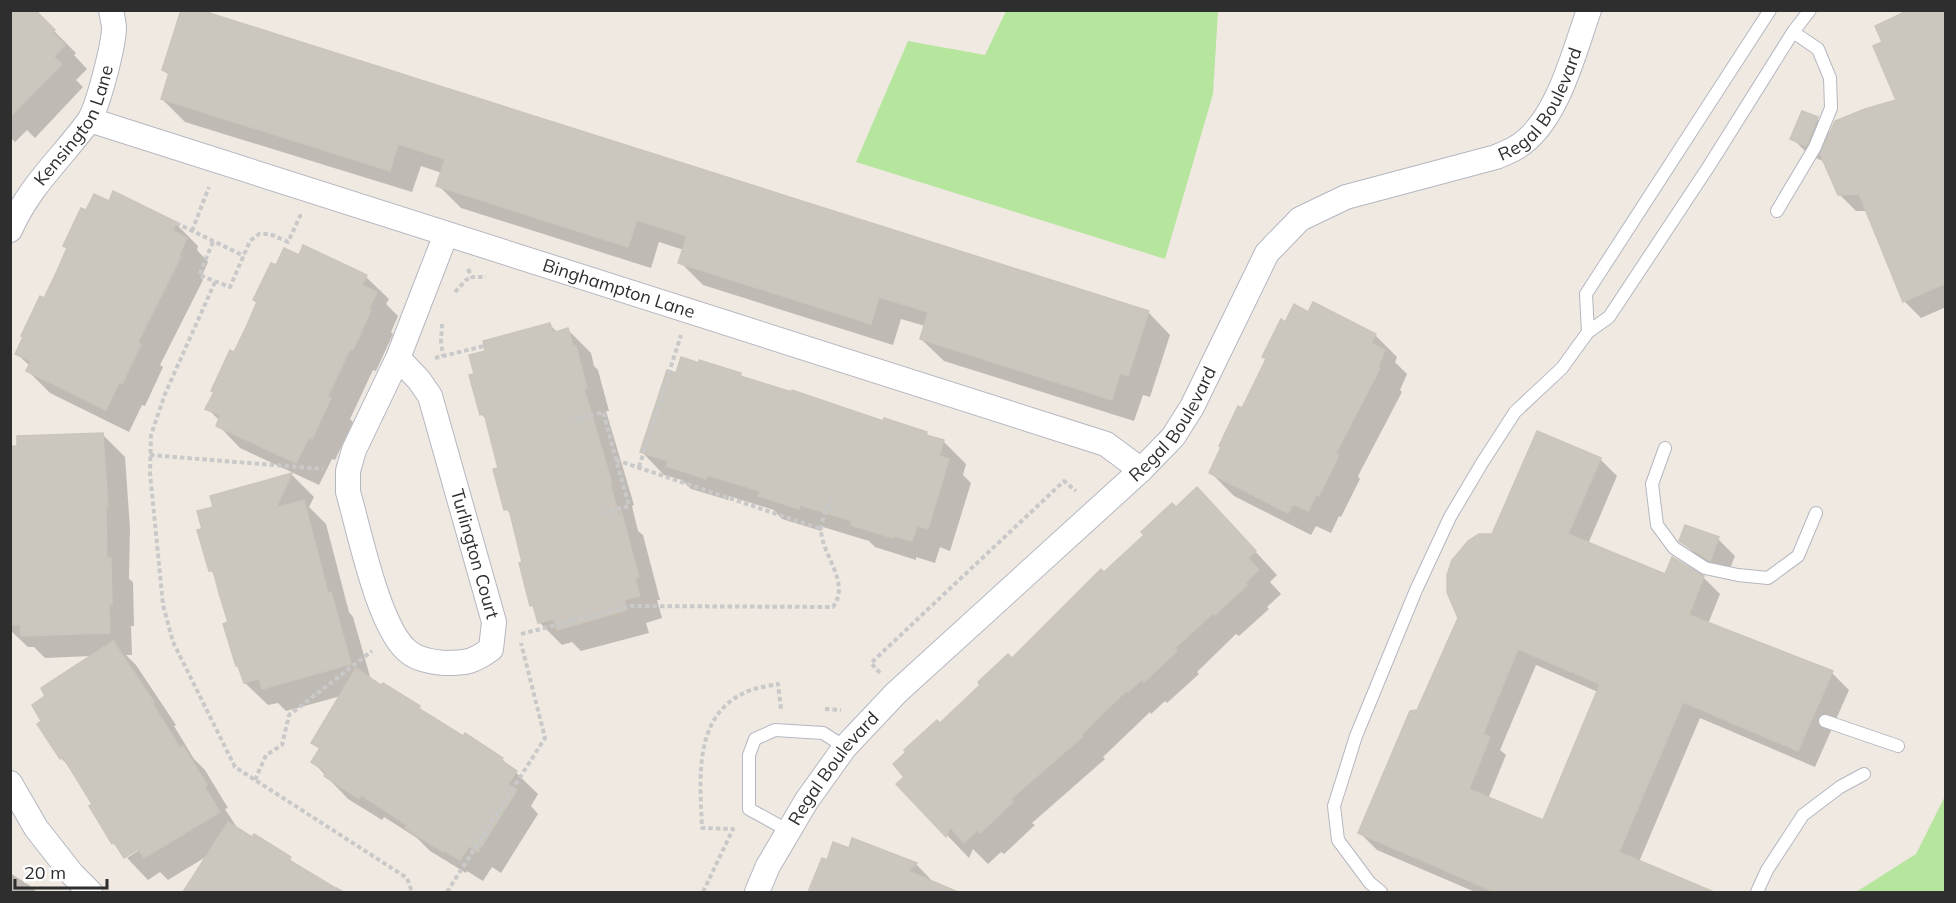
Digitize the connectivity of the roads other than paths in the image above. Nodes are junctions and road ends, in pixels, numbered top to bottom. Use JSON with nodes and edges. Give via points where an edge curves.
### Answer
{"nodes":[{"id":1,"x":111,"y":10,"type":"edge"},
{"id":2,"x":1589,"y":10,"type":"edge"},
{"id":3,"x":1770,"y":10,"type":"edge"},
{"id":4,"x":1810,"y":10,"type":"edge"},
{"id":5,"x":1793,"y":32,"type":"junction"},
{"id":6,"x":90,"y":120,"type":"junction"},
{"id":7,"x":16,"y":201,"type":"edge"},
{"id":8,"x":1777,"y":211,"type":"dead end"},
{"id":9,"x":10,"y":230,"type":"edge"},
{"id":10,"x":446,"y":234,"type":"junction"},
{"id":11,"x":1588,"y":332,"type":"junction"},
{"id":12,"x":402,"y":362,"type":"junction"},
{"id":13,"x":1665,"y":448,"type":"dead end"},
{"id":14,"x":1141,"y":470,"type":"junction"},
{"id":15,"x":1816,"y":513,"type":"dead end"},
{"id":16,"x":1825,"y":721,"type":"dead end"},
{"id":17,"x":1898,"y":746,"type":"dead end"},
{"id":18,"x":845,"y":747,"type":"junction"},
{"id":19,"x":1864,"y":774,"type":"dead end"},
{"id":20,"x":10,"y":783,"type":"edge"},
{"id":21,"x":789,"y":831,"type":"junction"},
{"id":22,"x":90,"y":892,"type":"edge"},
{"id":23,"x":757,"y":892,"type":"edge"},
{"id":24,"x":1381,"y":892,"type":"edge"},
{"id":25,"x":1757,"y":892,"type":"edge"}],
"edges":[{"from":1,"to":6,"type":"street","name":"Kensington Lane","via":[[114,28],[109,62]]},
{"from":2,"to":14,"type":"street","name":"Regal Boulevard","via":[[1549,112],[1518,147],[1496,157],[1346,197],[1300,219],[1267,254],[1192,407],[1173,437]]},
{"from":3,"to":11,"type":"lane","via":[[1586,294]]},
{"from":4,"to":5,"type":"lane"},
{"from":5,"to":8,"type":"lane","via":[[1818,49],[1830,78],[1831,108],[1815,147]]},
{"from":5,"to":11,"type":"lane","via":[[1609,317]]},
{"from":6,"to":7,"type":"street","name":"Kensington Lane"},
{"from":6,"to":10,"type":"street","name":"Binghampton Lane"},
{"from":7,"to":9,"type":"street","name":"Kensington Lane"},
{"from":10,"to":12,"type":"street","name":"Turlington Court"},
{"from":10,"to":14,"type":"street","name":"Binghampton Lane","via":[[1106,444]]},
{"from":11,"to":24,"type":"lane","via":[[1562,368],[1515,412],[1450,517],[1356,736],[1334,806],[1338,840]]},
{"from":12,"to":12,"type":"street","name":"Turlington Court","via":[[430,396],[494,622],[491,649],[475,661],[432,662],[409,653],[393,635],[382,612],[348,492],[354,450]]},
{"from":13,"to":15,"type":"lane","via":[[1652,484],[1657,525],[1674,548],[1705,568],[1768,578],[1798,556]]},
{"from":14,"to":18,"type":"street","name":"Regal Boulevard","via":[[896,693]]},
{"from":16,"to":17,"type":"lane"},
{"from":18,"to":21,"type":"street","name":"Regal Boulevard"},
{"from":18,"to":21,"type":"lane","via":[[823,733],[775,730],[755,738],[749,755],[749,809]]},
{"from":19,"to":25,"type":"lane","via":[[1803,815]]},
{"from":20,"to":22,"type":"street","via":[[36,828]]},
{"from":21,"to":23,"type":"street","name":"Regal Boulevard"}]}
